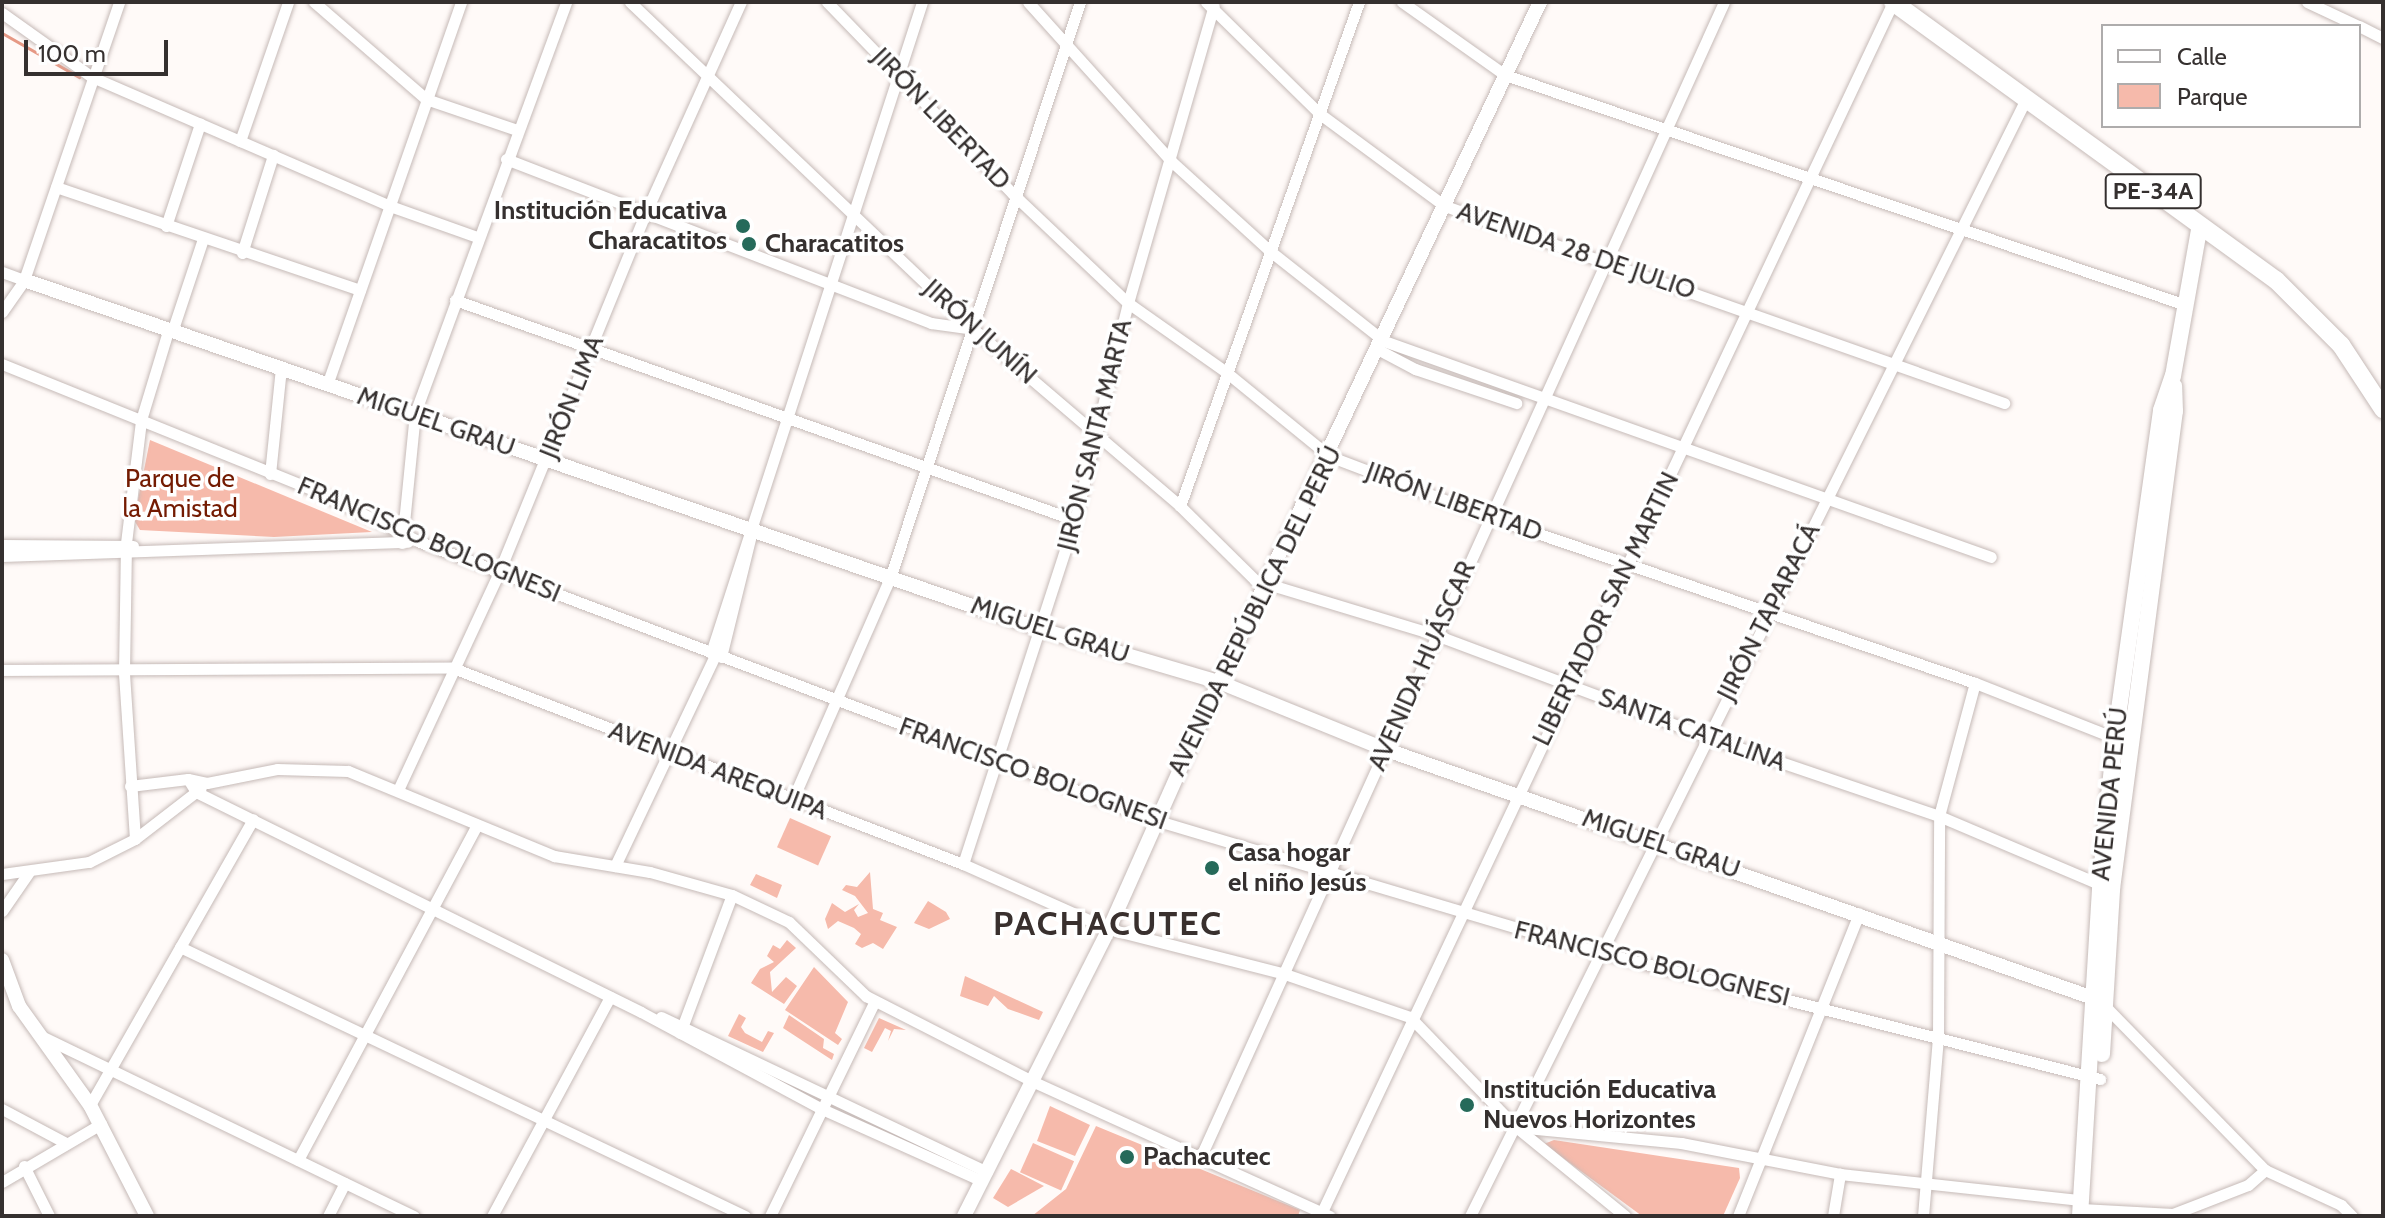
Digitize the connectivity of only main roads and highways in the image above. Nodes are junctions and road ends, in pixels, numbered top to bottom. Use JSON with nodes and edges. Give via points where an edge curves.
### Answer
{"nodes":[{"id":1,"x":1893,"y":2,"type":"edge"},
{"id":2,"x":2200,"y":225,"type":"junction"},
{"id":3,"x":2383,"y":409,"type":"edge"},
{"id":4,"x":2085,"y":1210,"type":"edge"}],
"edges":[{"from":1,"to":2,"type":"highway","number":"PE-34A"},
{"from":2,"to":3,"type":"highway","number":"PE-34A","via":[[2310,310],[2367,380]]},
{"from":2,"to":4,"type":"main road","name":"AVENIDA PERÚ","via":[[2173,376],[2175,411],[2122,740],[2106,887]]}]}
